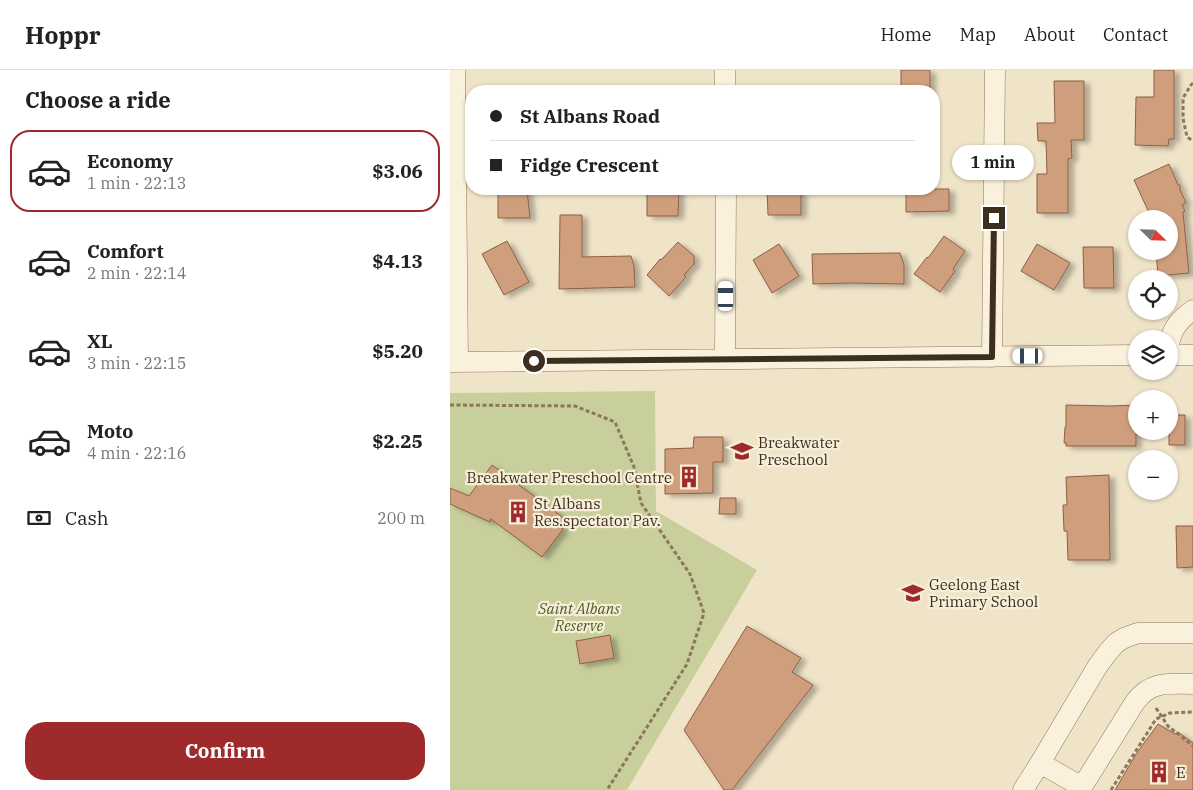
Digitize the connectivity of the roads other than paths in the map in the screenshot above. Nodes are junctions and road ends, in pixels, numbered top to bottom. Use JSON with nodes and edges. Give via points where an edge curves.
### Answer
{"nodes":[{"id":1,"x":455,"y":70,"type":"edge"},
{"id":2,"x":725,"y":70,"type":"edge"},
{"id":3,"x":995,"y":70,"type":"edge"},
{"id":4,"x":725,"y":85,"type":"edge"},
{"id":5,"x":726,"y":195,"type":"edge"},
{"id":6,"x":1193,"y":310,"type":"edge"},
{"id":7,"x":1173,"y":330,"type":"edge"},
{"id":8,"x":1128,"y":355,"type":"edge"},
{"id":9,"x":1178,"y":355,"type":"edge"},
{"id":10,"x":1193,"y":355,"type":"edge"},
{"id":11,"x":992,"y":357,"type":"junction"},
{"id":12,"x":725,"y":359,"type":"junction"},
{"id":13,"x":454,"y":362,"type":"edge"},
{"id":14,"x":1193,"y":633,"type":"edge"},
{"id":15,"x":1193,"y":684,"type":"edge"},
{"id":16,"x":1040,"y":763,"type":"junction"},
{"id":17,"x":1023,"y":790,"type":"edge"}],
"edges":[{"from":1,"to":13,"type":"street"},
{"from":2,"to":4,"type":"street"},
{"from":3,"to":11,"type":"street"},
{"from":5,"to":12,"type":"street"},
{"from":6,"to":7,"type":"street"},
{"from":8,"to":11,"type":"street"},
{"from":9,"to":10,"type":"street"},
{"from":11,"to":12,"type":"street"},
{"from":12,"to":13,"type":"street"},
{"from":14,"to":16,"type":"street","via":[[1138,633],[1116,642],[1097,667]]},
{"from":15,"to":16,"type":"street","via":[[1164,684],[1146,691],[1135,702],[1082,787]]},
{"from":16,"to":17,"type":"street"}]}
